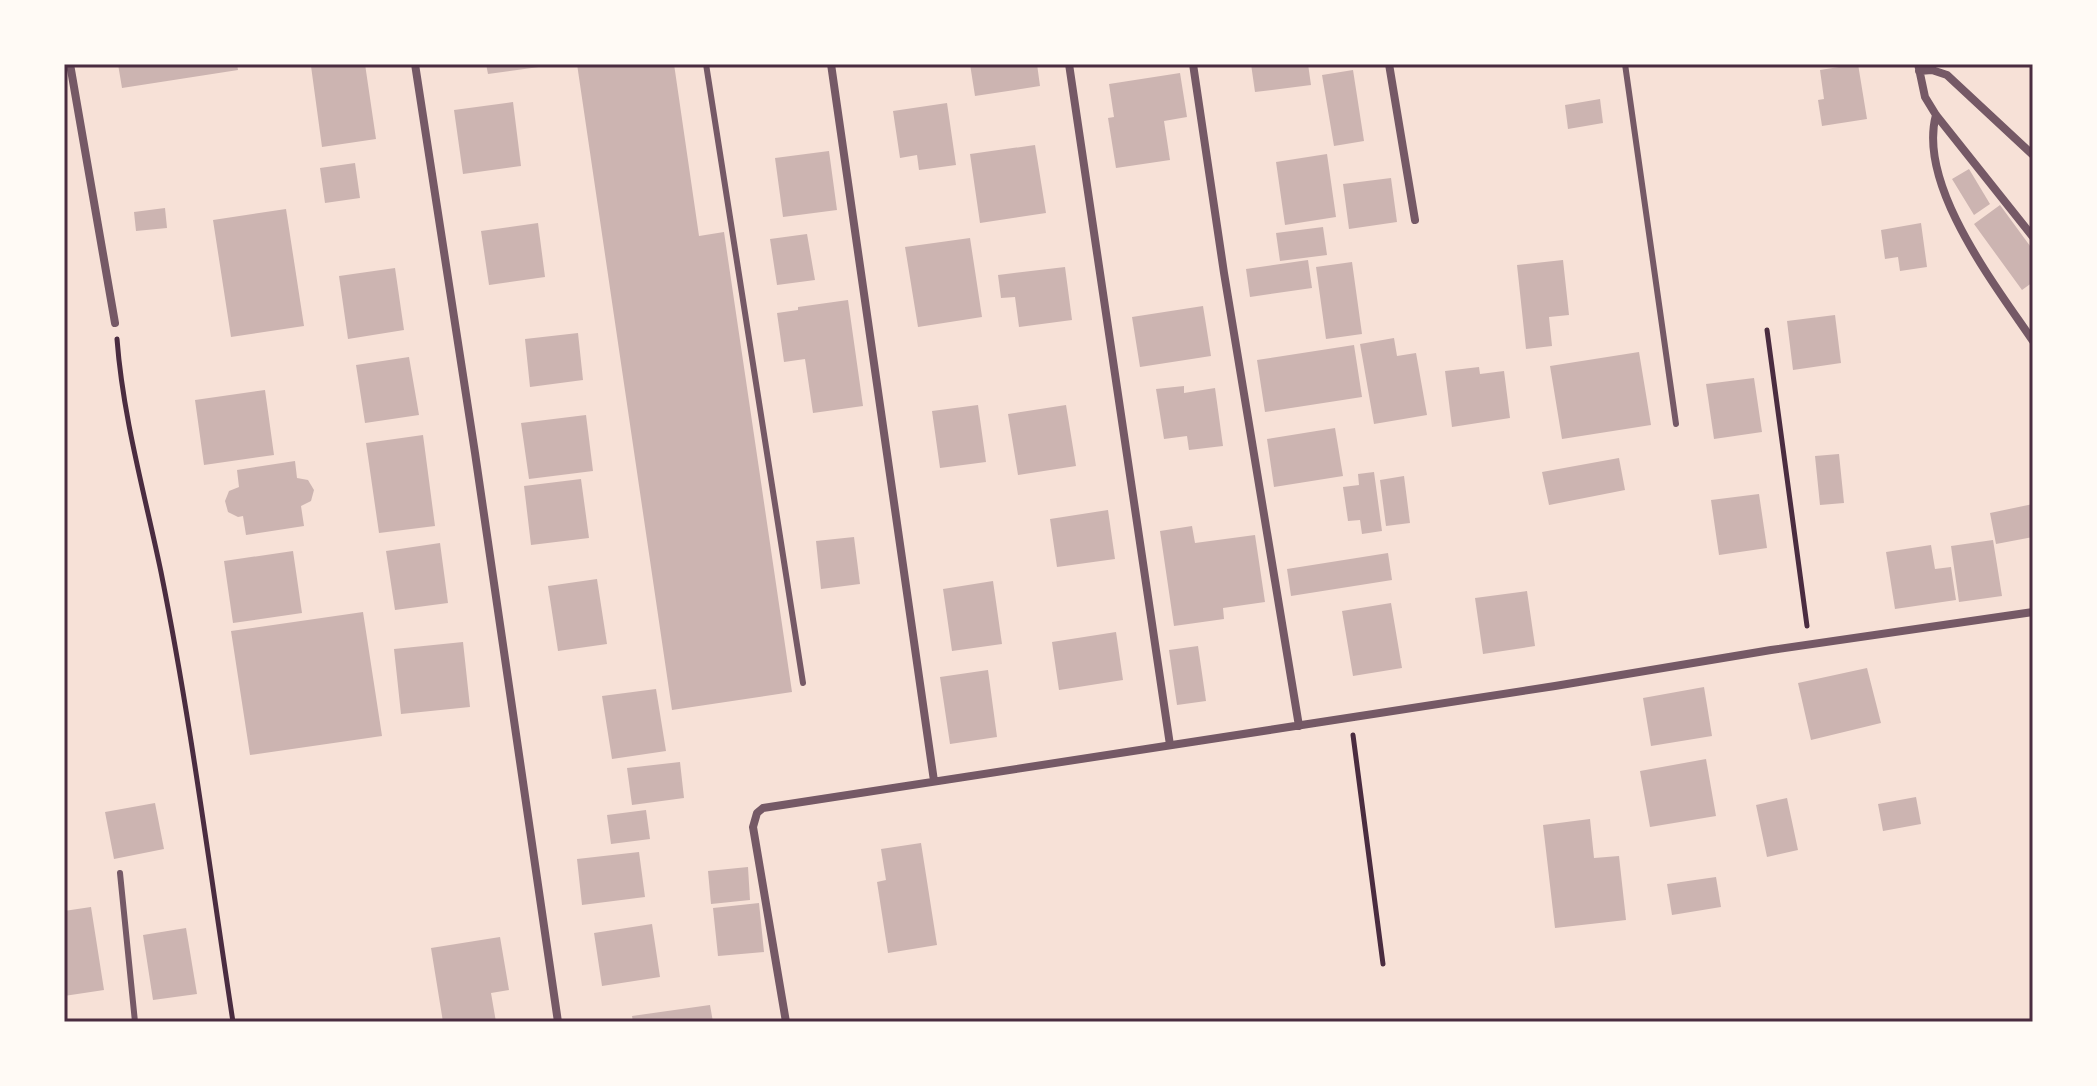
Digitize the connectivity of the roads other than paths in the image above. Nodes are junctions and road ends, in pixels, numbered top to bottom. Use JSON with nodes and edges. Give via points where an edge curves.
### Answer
{"nodes":[{"id":1,"x":70,"y":64,"type":"edge"},
{"id":2,"x":415,"y":64,"type":"edge"},
{"id":3,"x":706,"y":64,"type":"edge"},
{"id":4,"x":831,"y":64,"type":"edge"},
{"id":5,"x":1069,"y":64,"type":"edge"},
{"id":6,"x":1193,"y":64,"type":"edge"},
{"id":7,"x":1389,"y":64,"type":"edge"},
{"id":8,"x":1625,"y":64,"type":"edge"},
{"id":9,"x":1918,"y":67,"type":"edge"},
{"id":10,"x":1936,"y":115,"type":"junction"},
{"id":11,"x":2033,"y":155,"type":"edge"},
{"id":12,"x":1415,"y":220,"type":"dead end"},
{"id":13,"x":2033,"y":237,"type":"edge"},
{"id":14,"x":115,"y":323,"type":"road end"},
{"id":15,"x":2033,"y":341,"type":"edge"},
{"id":16,"x":1676,"y":424,"type":"dead end"},
{"id":17,"x":2033,"y":612,"type":"edge"},
{"id":18,"x":803,"y":683,"type":"dead end"},
{"id":19,"x":1299,"y":726,"type":"junction"},
{"id":20,"x":1170,"y":745,"type":"junction"},
{"id":21,"x":934,"y":781,"type":"junction"},
{"id":22,"x":120,"y":873,"type":"dead end"},
{"id":23,"x":135,"y":1022,"type":"edge"},
{"id":24,"x":558,"y":1022,"type":"edge"},
{"id":25,"x":786,"y":1022,"type":"edge"}],
"edges":[{"from":1,"to":14,"type":"street"},
{"from":2,"to":24,"type":"street"},
{"from":3,"to":18,"type":"lane"},
{"from":4,"to":21,"type":"street"},
{"from":5,"to":20,"type":"street"},
{"from":6,"to":19,"type":"street"},
{"from":7,"to":12,"type":"street"},
{"from":8,"to":16,"type":"lane"},
{"from":9,"to":10,"type":"street"},
{"from":9,"to":11,"type":"street","via":[[1947,75]]},
{"from":10,"to":13,"type":"street"},
{"from":10,"to":15,"type":"street","via":[[1934,151],[1953,215]]},
{"from":17,"to":19,"type":"street"},
{"from":19,"to":20,"type":"street"},
{"from":20,"to":21,"type":"street"},
{"from":21,"to":25,"type":"street","via":[[757,813],[753,827]]},
{"from":22,"to":23,"type":"lane"}]}
